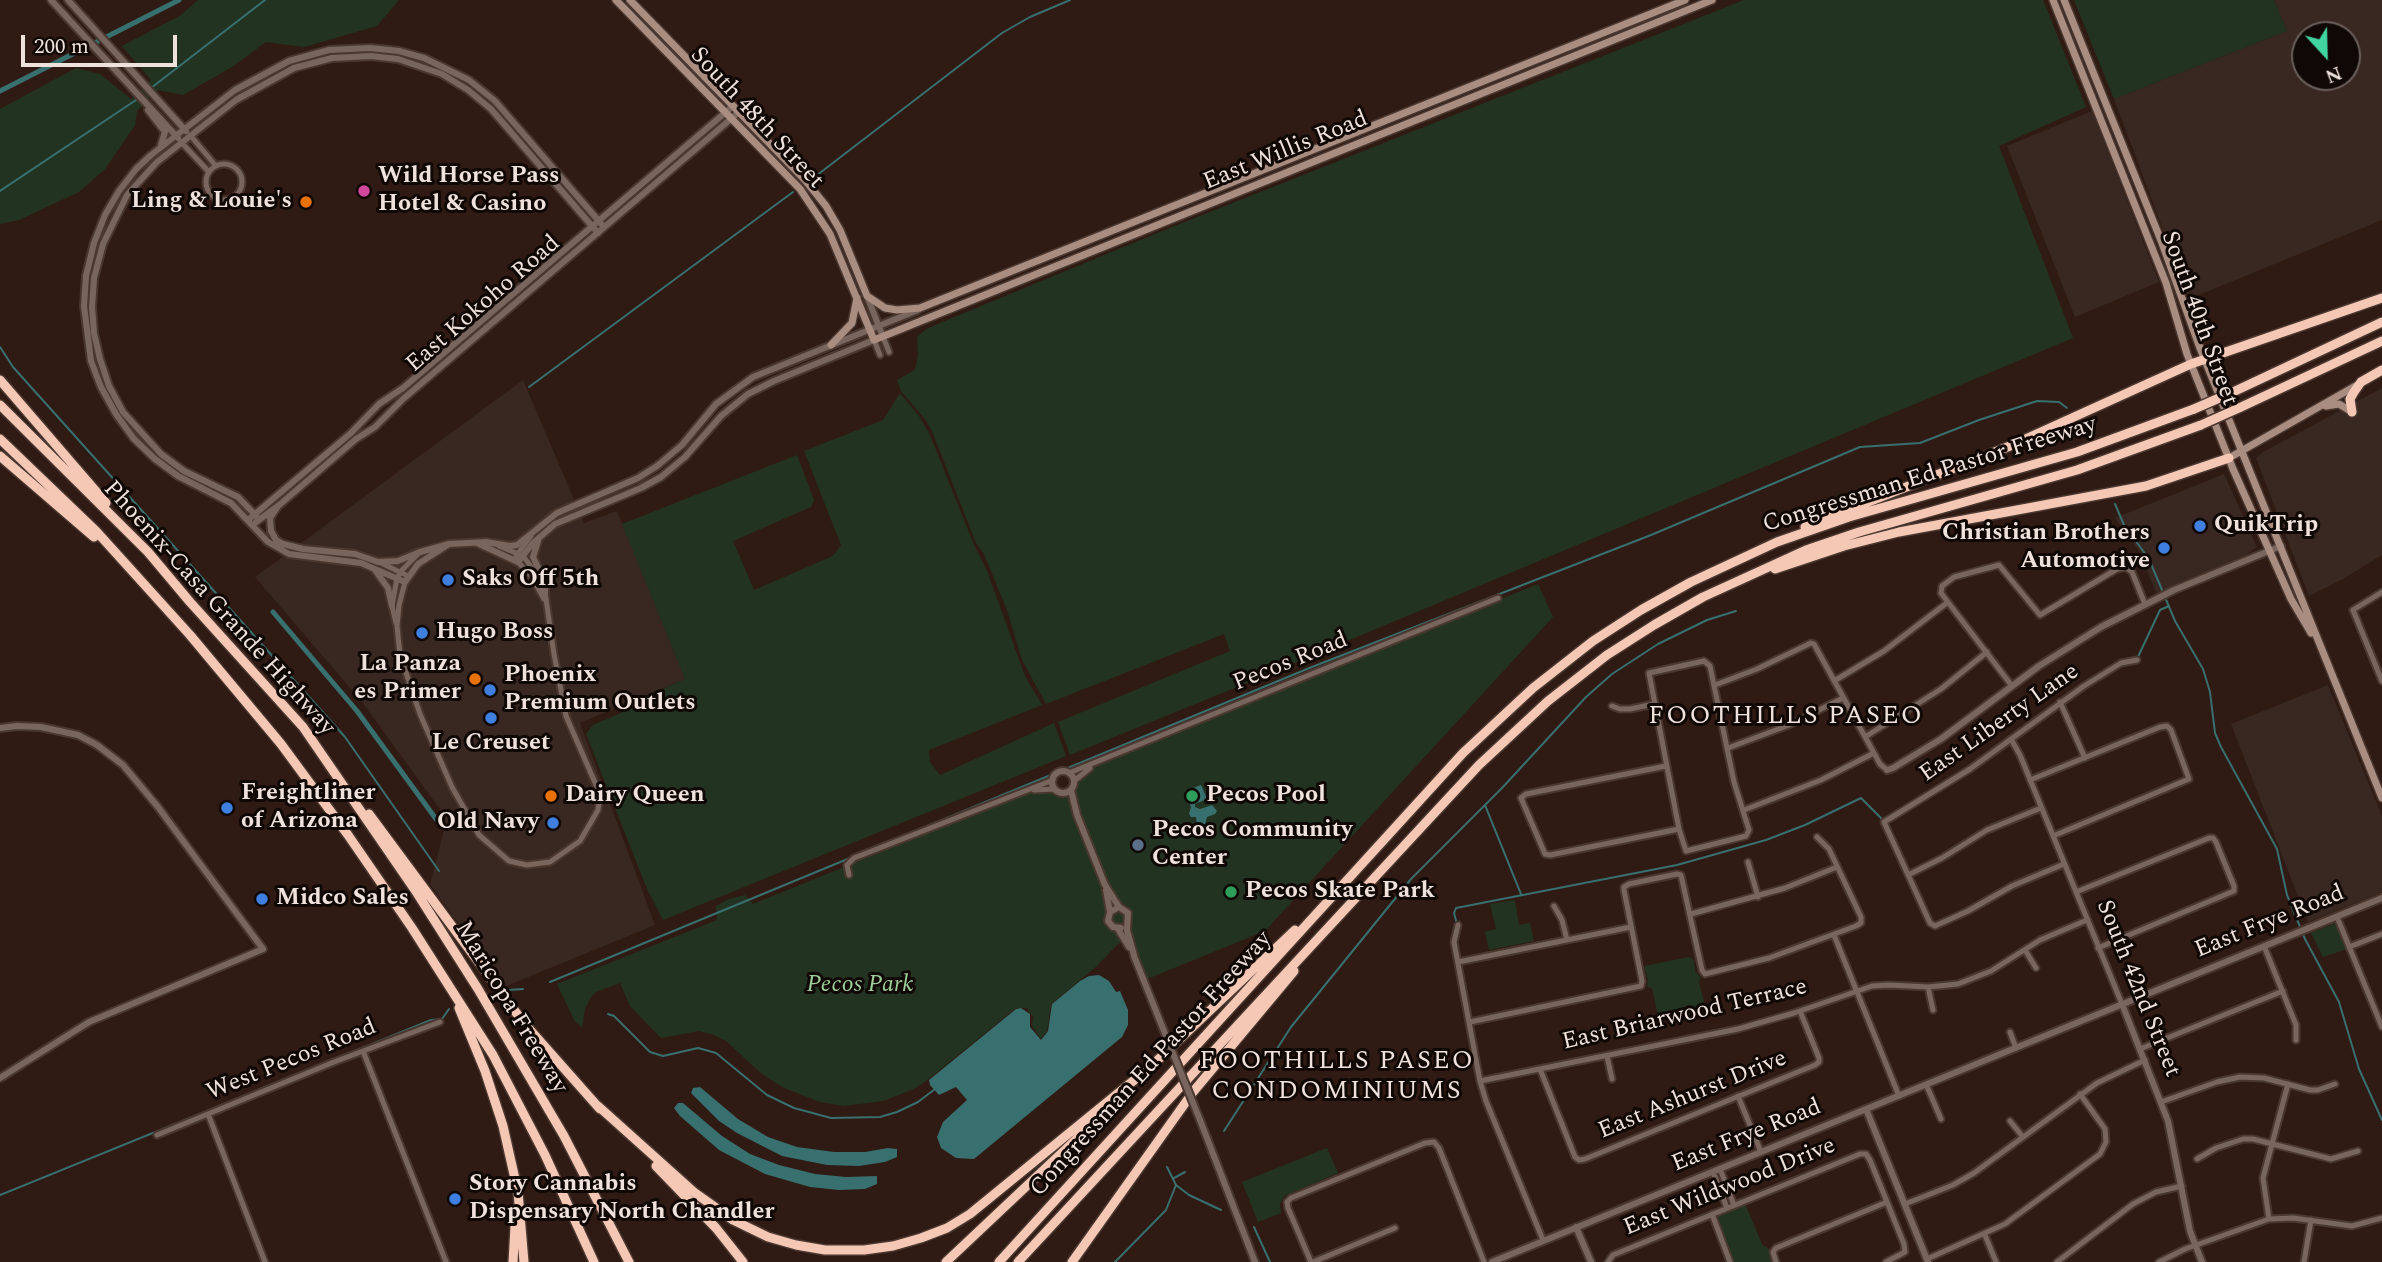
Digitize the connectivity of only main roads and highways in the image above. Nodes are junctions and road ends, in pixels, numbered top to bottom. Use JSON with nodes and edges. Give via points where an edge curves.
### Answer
{"nodes":[{"id":1,"x":616,"y":0,"type":"edge"},
{"id":2,"x":630,"y":0,"type":"edge"},
{"id":3,"x":1685,"y":0,"type":"edge"},
{"id":4,"x":1712,"y":0,"type":"edge"},
{"id":5,"x":2053,"y":0,"type":"edge"},
{"id":6,"x":2064,"y":0,"type":"edge"},
{"id":7,"x":1377,"y":124,"type":"junction"},
{"id":8,"x":1381,"y":134,"type":"junction"},
{"id":9,"x":2135,"y":205,"type":"junction"},
{"id":10,"x":2166,"y":253,"type":"junction"},
{"id":11,"x":857,"y":297,"type":"junction"},
{"id":12,"x":2382,"y":298,"type":"edge"},
{"id":13,"x":920,"y":308,"type":"joint"},
{"id":14,"x":2382,"y":322,"type":"edge"},
{"id":15,"x":874,"y":341,"type":"joint"},
{"id":16,"x":2382,"y":341,"type":"edge"},
{"id":17,"x":831,"y":345,"type":"road end"},
{"id":18,"x":2204,"y":359,"type":"junction"},
{"id":19,"x":2191,"y":364,"type":"junction"},
{"id":20,"x":2382,"y":370,"type":"edge"},
{"id":21,"x":0,"y":380,"type":"edge"},
{"id":22,"x":2361,"y":382,"type":"junction"},
{"id":23,"x":0,"y":405,"type":"edge"},
{"id":24,"x":2309,"y":412,"type":"junction"},
{"id":25,"x":2351,"y":412,"type":"joint"},
{"id":26,"x":0,"y":439,"type":"edge"},
{"id":27,"x":2242,"y":452,"type":"junction"},
{"id":28,"x":0,"y":456,"type":"edge"},
{"id":29,"x":2229,"y":458,"type":"junction"},
{"id":30,"x":1777,"y":542,"type":"junction"},
{"id":31,"x":148,"y":552,"type":"junction"},
{"id":32,"x":121,"y":559,"type":"junction"},
{"id":33,"x":1720,"y":589,"type":"junction"},
{"id":34,"x":2318,"y":645,"type":"junction"},
{"id":35,"x":343,"y":783,"type":"junction"},
{"id":36,"x":2381,"y":794,"type":"edge"},
{"id":37,"x":1342,"y":885,"type":"junction"},
{"id":38,"x":1357,"y":897,"type":"junction"},
{"id":39,"x":443,"y":975,"type":"junction"},
{"id":40,"x":1149,"y":1068,"type":"junction"},
{"id":41,"x":598,"y":1106,"type":"junction"},
{"id":42,"x":512,"y":1162,"type":"junction"},
{"id":43,"x":513,"y":1262,"type":"edge"},
{"id":44,"x":524,"y":1262,"type":"edge"},
{"id":45,"x":594,"y":1262,"type":"edge"},
{"id":46,"x":629,"y":1262,"type":"edge"},
{"id":47,"x":743,"y":1262,"type":"edge"},
{"id":48,"x":946,"y":1262,"type":"edge"},
{"id":49,"x":999,"y":1262,"type":"edge"},
{"id":50,"x":1018,"y":1262,"type":"edge"},
{"id":51,"x":1072,"y":1262,"type":"edge"}],
"edges":[{"from":1,"to":11,"type":"main road","name":"South 48th Street","via":[[800,189],[834,243]]},
{"from":2,"to":13,"type":"main road","name":"South 48th Street","via":[[826,206],[867,296],[889,309]]},
{"from":3,"to":7,"type":"main road","name":"East Willis Road"},
{"from":4,"to":8,"type":"main road","name":"East Willis Road"},
{"from":5,"to":9,"type":"main road","name":"South 40th Street"},
{"from":6,"to":10,"type":"main road","name":"South 40th Street"},
{"from":7,"to":8,"type":"main road"},
{"from":7,"to":13,"type":"main road","name":"East Willis Road"},
{"from":8,"to":15,"type":"main road","name":"East Willis Road"},
{"from":9,"to":10,"type":"main road","via":[[2144,210]]},
{"from":9,"to":19,"type":"main road","name":"South 40th Street","via":[[2170,293]]},
{"from":10,"to":18,"type":"main road","name":"South 40th Street"},
{"from":11,"to":15,"type":"main road","name":"South 48th Street"},
{"from":11,"to":17,"type":"main road","via":[[852,323]]},
{"from":12,"to":18,"type":"highway"},
{"from":14,"to":30,"type":"highway","name":"Congressman Ed Pastor Freeway","bridge":true,"via":[[2194,409],[2077,452]]},
{"from":16,"to":33,"type":"highway","name":"Congressman Ed Pastor Freeway","bridge":true,"via":[[2201,425],[2059,475],[1842,537]]},
{"from":18,"to":19,"type":"highway"},
{"from":18,"to":27,"type":"main road","name":"South 40th Street"},
{"from":19,"to":29,"type":"main road","name":"South 40th Street"},
{"from":19,"to":30,"type":"highway","via":[[2010,446],[1816,521]]},
{"from":20,"to":22,"type":"highway"},
{"from":21,"to":31,"type":"highway"},
{"from":22,"to":24,"type":"main road"},
{"from":22,"to":25,"type":"highway","via":[[2351,397]]},
{"from":23,"to":31,"type":"highway","name":"Phoenix-Casa Grande Highway"},
{"from":24,"to":25,"type":"main road","via":[[2339,404]]},
{"from":24,"to":27,"type":"main road"},
{"from":26,"to":32,"type":"highway","name":"Phoenix-Casa Grande Highway"},
{"from":27,"to":29,"type":"main road"},
{"from":27,"to":34,"type":"main road","name":"South 40th Street"},
{"from":28,"to":32,"type":"highway"},
{"from":29,"to":33,"type":"highway","via":[[2118,493],[1870,538]]},
{"from":29,"to":34,"type":"main road","name":"South 40th Street","via":[[2291,599]]},
{"from":30,"to":37,"type":"highway","name":"Congressman Ed Pastor Freeway","via":[[1666,595],[1555,670],[1464,752]]},
{"from":31,"to":35,"type":"highway","name":"Phoenix-Casa Grande Highway","via":[[303,727]]},
{"from":32,"to":39,"type":"highway","name":"Phoenix-Casa Grande Highway","via":[[286,752],[365,857]]},
{"from":33,"to":38,"type":"highway","name":"Congressman Ed Pastor Freeway","via":[[1631,640],[1541,707],[1479,765]]},
{"from":34,"to":36,"type":"main road","name":"South 40th Street"},
{"from":35,"to":41,"type":"highway","via":[[523,1022]]},
{"from":35,"to":46,"type":"highway","name":"Maricopa Freeway","via":[[503,1029]]},
{"from":37,"to":40,"type":"highway"},
{"from":37,"to":49,"type":"highway","name":"Congressman Ed Pastor Freeway"},
{"from":38,"to":50,"type":"highway","name":"Congressman Ed Pastor Freeway"},
{"from":38,"to":51,"type":"highway","via":[[1199,1084]]},
{"from":39,"to":42,"type":"highway","via":[[485,1071]]},
{"from":39,"to":45,"type":"highway","name":"Maricopa Freeway","via":[[528,1121]]},
{"from":40,"to":41,"type":"highway","via":[[970,1214],[921,1238],[864,1250],[796,1245],[733,1220],[678,1179]]},
{"from":40,"to":48,"type":"highway"},
{"from":41,"to":47,"type":"highway"},
{"from":42,"to":43,"type":"highway"},
{"from":42,"to":44,"type":"highway"}]}
